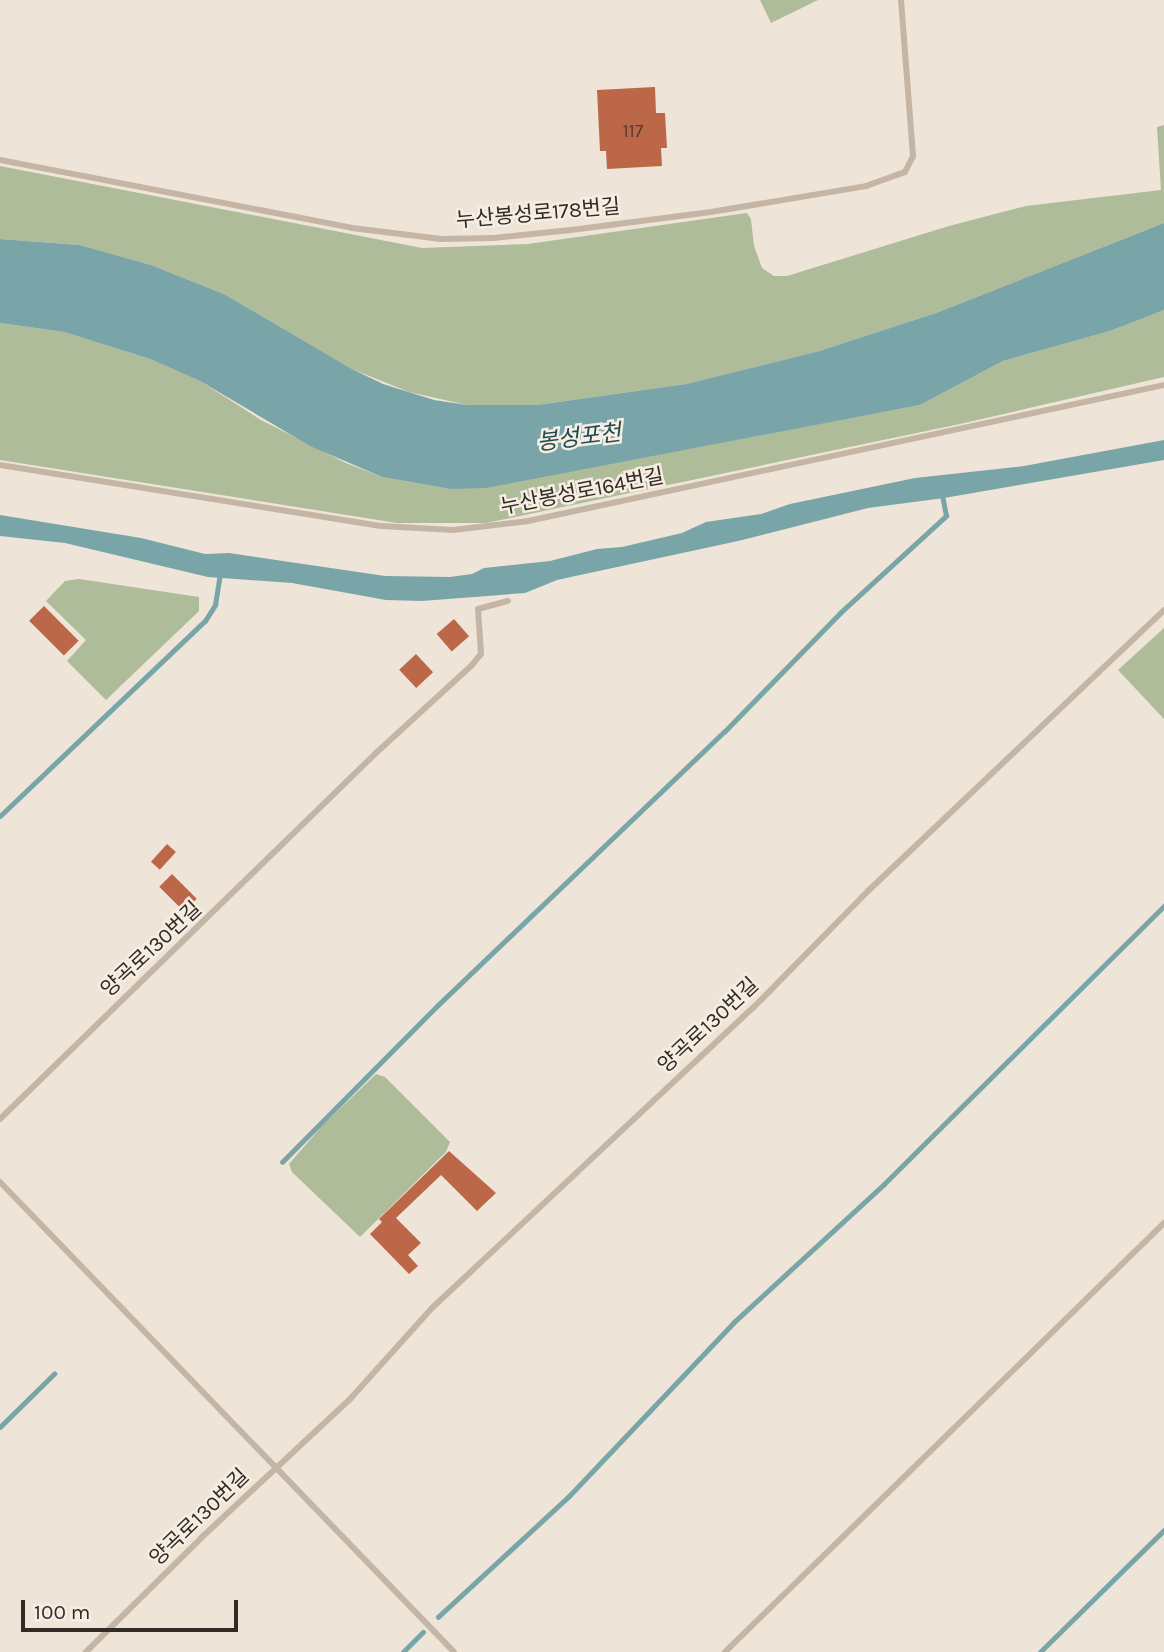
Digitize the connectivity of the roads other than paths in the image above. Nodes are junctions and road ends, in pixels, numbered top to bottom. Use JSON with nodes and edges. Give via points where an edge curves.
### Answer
{"nodes":[{"id":1,"x":901,"y":0,"type":"edge"},
{"id":2,"x":0,"y":160,"type":"edge"},
{"id":3,"x":1164,"y":385,"type":"edge"},
{"id":4,"x":0,"y":465,"type":"edge"},
{"id":5,"x":509,"y":601,"type":"dead end"},
{"id":6,"x":1164,"y":610,"type":"edge"},
{"id":7,"x":0,"y":1119,"type":"edge"},
{"id":8,"x":0,"y":1182,"type":"edge"},
{"id":9,"x":1164,"y":1223,"type":"edge"},
{"id":10,"x":278,"y":1466,"type":"junction"},
{"id":11,"x":86,"y":1652,"type":"edge"},
{"id":12,"x":454,"y":1652,"type":"edge"},
{"id":13,"x":724,"y":1652,"type":"edge"}],
"edges":[{"from":1,"to":2,"type":"lane","name":"누산봉성로178번길","via":[[913,156],[905,172],[866,186],[583,229],[440,239],[352,228]]},
{"from":3,"to":4,"type":"lane","name":"누산봉성로164번길","via":[[488,528],[405,530]]},
{"from":5,"to":7,"type":"lane","name":"양곡로130번길","via":[[478,608],[481,654],[472,665]]},
{"from":6,"to":10,"type":"lane","name":"양곡로130번길","via":[[868,891],[754,1007],[432,1308],[351,1398]]},
{"from":8,"to":10,"type":"lane","name":"양곡로130번길"},
{"from":9,"to":13,"type":"lane"},
{"from":10,"to":11,"type":"lane","name":"양곡로130번길"},
{"from":10,"to":12,"type":"lane","name":"양곡로130번길"}]}
